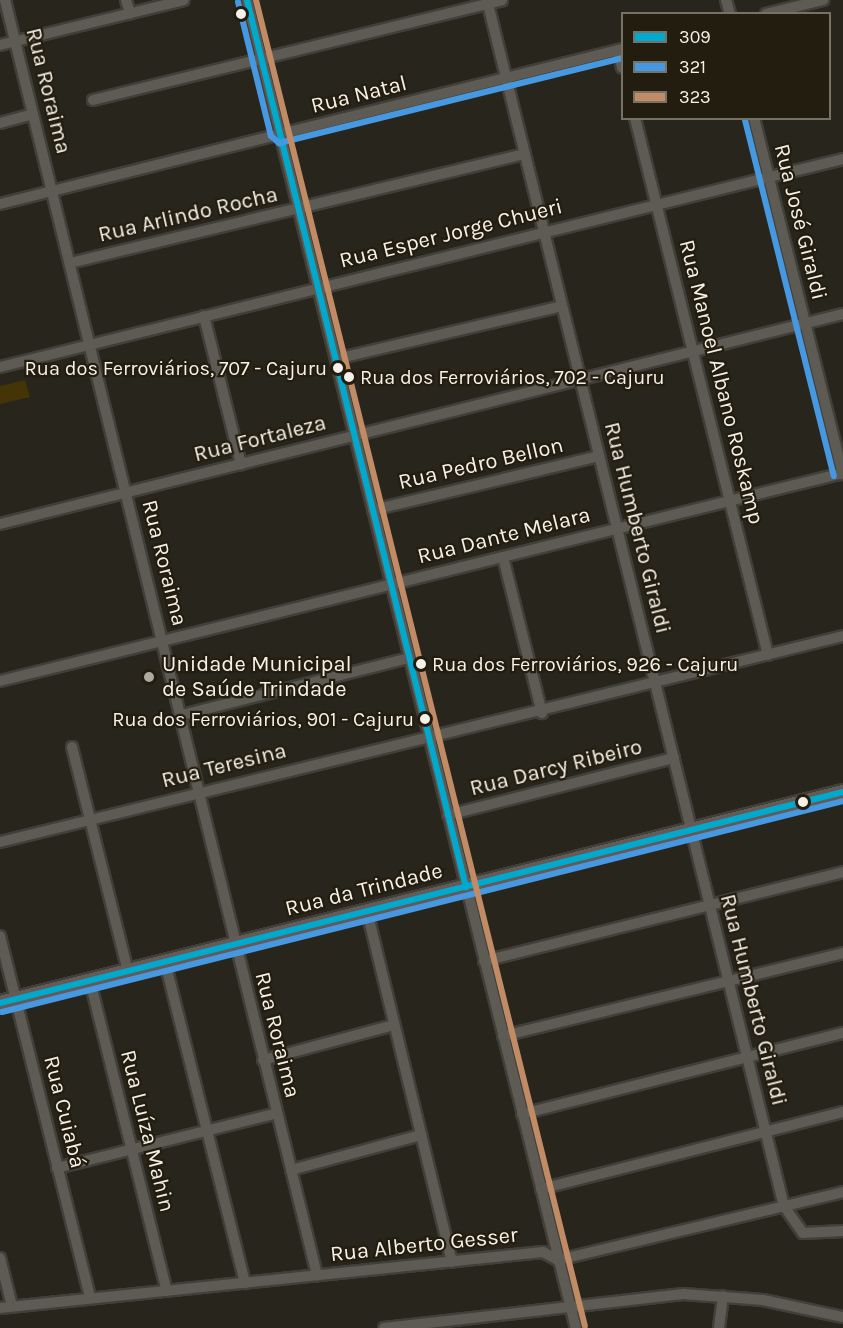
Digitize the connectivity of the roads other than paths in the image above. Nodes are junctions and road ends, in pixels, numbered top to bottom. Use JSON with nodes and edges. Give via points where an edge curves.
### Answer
{"nodes":[{"id":1,"x":5,"y":0,"type":"edge"},
{"id":2,"x":126,"y":0,"type":"edge"},
{"id":3,"x":184,"y":0,"type":"edge"},
{"id":4,"x":247,"y":0,"type":"edge"},
{"id":5,"x":502,"y":0,"type":"edge"},
{"id":6,"x":824,"y":0,"type":"edge"},
{"id":7,"x":487,"y":2,"type":"edge"},
{"id":8,"x":774,"y":12,"type":"edge"},
{"id":9,"x":130,"y":13,"type":"junction"},
{"id":10,"x":15,"y":42,"type":"junction"},
{"id":11,"x":0,"y":45,"type":"edge"},
{"id":12,"x":620,"y":49,"type":"edge"},
{"id":13,"x":261,"y":60,"type":"junction"},
{"id":14,"x":506,"y":78,"type":"junction"},
{"id":15,"x":93,"y":100,"type":"dead end"},
{"id":16,"x":33,"y":114,"type":"junction"},
{"id":17,"x":635,"y":120,"type":"edge"},
{"id":18,"x":754,"y":120,"type":"edge"},
{"id":19,"x":0,"y":123,"type":"edge"},
{"id":20,"x":280,"y":134,"type":"junction"},
{"id":21,"x":525,"y":154,"type":"junction"},
{"id":22,"x":843,"y":159,"type":"edge"},
{"id":23,"x":769,"y":177,"type":"junction"},
{"id":24,"x":52,"y":191,"type":"junction"},
{"id":25,"x":656,"y":203,"type":"junction"},
{"id":26,"x":0,"y":204,"type":"edge"},
{"id":27,"x":298,"y":208,"type":"junction"},
{"id":28,"x":544,"y":231,"type":"junction"},
{"id":29,"x":70,"y":263,"type":"junction"},
{"id":30,"x":318,"y":288,"type":"junction"},
{"id":31,"x":562,"y":306,"type":"junction"},
{"id":32,"x":843,"y":314,"type":"edge"},
{"id":33,"x":204,"y":316,"type":"junction"},
{"id":34,"x":805,"y":323,"type":"junction"},
{"id":35,"x":90,"y":345,"type":"junction"},
{"id":36,"x":693,"y":351,"type":"junction"},
{"id":37,"x":336,"y":359,"type":"junction"},
{"id":38,"x":0,"y":367,"type":"edge"},
{"id":39,"x":580,"y":379,"type":"junction"},
{"id":40,"x":354,"y":435,"type":"junction"},
{"id":41,"x":599,"y":456,"type":"junction"},
{"id":42,"x":241,"y":464,"type":"junction"},
{"id":43,"x":843,"y":473,"type":"edge"},
{"id":44,"x":127,"y":492,"type":"junction"},
{"id":45,"x":730,"y":501,"type":"junction"},
{"id":46,"x":373,"y":510,"type":"junction"},
{"id":47,"x":0,"y":524,"type":"edge"},
{"id":48,"x":617,"y":529,"type":"junction"},
{"id":49,"x":503,"y":557,"type":"junction"},
{"id":50,"x":391,"y":584,"type":"junction"},
{"id":51,"x":843,"y":636,"type":"edge"},
{"id":52,"x":164,"y":641,"type":"junction"},
{"id":53,"x":768,"y":656,"type":"junction"},
{"id":54,"x":410,"y":658,"type":"junction"},
{"id":55,"x":0,"y":681,"type":"edge"},
{"id":56,"x":655,"y":684,"type":"junction"},
{"id":57,"x":542,"y":713,"type":"junction"},
{"id":58,"x":182,"y":714,"type":"junction"},
{"id":59,"x":429,"y":736,"type":"junction"},
{"id":60,"x":72,"y":747,"type":"dead end"},
{"id":61,"x":674,"y":758,"type":"junction"},
{"id":62,"x":201,"y":792,"type":"junction"},
{"id":63,"x":843,"y":792,"type":"edge"},
{"id":64,"x":448,"y":815,"type":"junction"},
{"id":65,"x":90,"y":820,"type":"junction"},
{"id":66,"x":692,"y":830,"type":"junction"},
{"id":67,"x":0,"y":842,"type":"edge"},
{"id":68,"x":843,"y":872,"type":"edge"},
{"id":69,"x":466,"y":887,"type":"junction"},
{"id":70,"x":710,"y":905,"type":"junction"},
{"id":71,"x":367,"y":911,"type":"junction"},
{"id":72,"x":0,"y":936,"type":"edge"},
{"id":73,"x":238,"y":944,"type":"junction"},
{"id":74,"x":843,"y":953,"type":"edge"},
{"id":75,"x":484,"y":961,"type":"junction"},
{"id":76,"x":165,"y":962,"type":"junction"},
{"id":77,"x":128,"y":971,"type":"junction"},
{"id":78,"x":90,"y":981,"type":"junction"},
{"id":79,"x":729,"y":981,"type":"junction"},
{"id":80,"x":16,"y":999,"type":"junction"},
{"id":81,"x":0,"y":1003,"type":"edge"},
{"id":82,"x":394,"y":1025,"type":"junction"},
{"id":83,"x":843,"y":1034,"type":"edge"},
{"id":84,"x":503,"y":1036,"type":"junction"},
{"id":85,"x":747,"y":1057,"type":"junction"},
{"id":86,"x":263,"y":1060,"type":"junction"},
{"id":87,"x":277,"y":1113,"type":"junction"},
{"id":88,"x":843,"y":1113,"type":"edge"},
{"id":89,"x":522,"y":1114,"type":"junction"},
{"id":90,"x":207,"y":1131,"type":"junction"},
{"id":91,"x":766,"y":1132,"type":"junction"},
{"id":92,"x":421,"y":1135,"type":"junction"},
{"id":93,"x":132,"y":1149,"type":"junction"},
{"id":94,"x":57,"y":1168,"type":"junction"},
{"id":95,"x":291,"y":1170,"type":"junction"},
{"id":96,"x":541,"y":1189,"type":"junction"},
{"id":97,"x":843,"y":1192,"type":"edge"},
{"id":98,"x":784,"y":1206,"type":"junction"},
{"id":99,"x":843,"y":1231,"type":"edge"},
{"id":100,"x":0,"y":1258,"type":"edge"},
{"id":101,"x":558,"y":1260,"type":"junction"},
{"id":102,"x":452,"y":1262,"type":"junction"},
{"id":103,"x":317,"y":1275,"type":"junction"},
{"id":104,"x":245,"y":1283,"type":"junction"},
{"id":105,"x":167,"y":1291,"type":"junction"},
{"id":106,"x":723,"y":1296,"type":"junction"},
{"id":107,"x":90,"y":1298,"type":"junction"},
{"id":108,"x":12,"y":1306,"type":"junction"},
{"id":109,"x":0,"y":1308,"type":"edge"},
{"id":110,"x":571,"y":1309,"type":"junction"},
{"id":111,"x":843,"y":1317,"type":"edge"},
{"id":112,"x":384,"y":1328,"type":"edge"},
{"id":113,"x":576,"y":1328,"type":"edge"},
{"id":114,"x":719,"y":1328,"type":"edge"}],
"edges":[{"from":1,"to":10,"type":"street","name":"Rua Roraima"},
{"from":2,"to":9,"type":"street"},
{"from":3,"to":9,"type":"street"},
{"from":4,"to":13,"type":"street"},
{"from":5,"to":7,"type":"street"},
{"from":6,"to":8,"type":"street"},
{"from":7,"to":13,"type":"street"},
{"from":7,"to":14,"type":"street","name":"Rua Humberto Giraldi"},
{"from":9,"to":10,"type":"street"},
{"from":10,"to":11,"type":"street"},
{"from":10,"to":16,"type":"street","name":"Rua Roraima"},
{"from":12,"to":14,"type":"street","name":"Rua Natal"},
{"from":13,"to":15,"type":"street"},
{"from":13,"to":20,"type":"street"},
{"from":14,"to":20,"type":"street","name":"Rua Natal"},
{"from":14,"to":21,"type":"street","name":"Rua Humberto Giraldi"},
{"from":16,"to":19,"type":"street"},
{"from":16,"to":24,"type":"street","name":"Rua Roraima"},
{"from":17,"to":25,"type":"street","name":"Rua Manoel Albano Roskamp"},
{"from":18,"to":23,"type":"street","name":"Rua José Giraldi"},
{"from":20,"to":24,"type":"street","name":"Rua Natal"},
{"from":20,"to":27,"type":"street"},
{"from":21,"to":27,"type":"street","name":"Rua Arlindo Rocha"},
{"from":21,"to":28,"type":"street","name":"Rua Humberto Giraldi"},
{"from":22,"to":23,"type":"street","name":"Rua Esper Jorge Chueri"},
{"from":23,"to":25,"type":"street","name":"Rua Esper Jorge Chueri"},
{"from":23,"to":34,"type":"street","name":"Rua José Giraldi"},
{"from":24,"to":26,"type":"street","name":"Rua Natal"},
{"from":24,"to":29,"type":"street","name":"Rua Roraima"},
{"from":25,"to":28,"type":"street","name":"Rua Esper Jorge Chueri"},
{"from":25,"to":36,"type":"street","name":"Rua Manoel Albano Roskamp"},
{"from":27,"to":29,"type":"street","name":"Rua Arlindo Rocha"},
{"from":27,"to":30,"type":"street"},
{"from":28,"to":30,"type":"street","name":"Rua Esper Jorge Chueri"},
{"from":28,"to":31,"type":"street","name":"Rua Humberto Giraldi"},
{"from":29,"to":35,"type":"street","name":"Rua Roraima"},
{"from":30,"to":33,"type":"street","name":"Rua Esper Jorge Chueri"},
{"from":30,"to":37,"type":"street"},
{"from":31,"to":37,"type":"street"},
{"from":31,"to":39,"type":"street","name":"Rua Humberto Giraldi"},
{"from":32,"to":34,"type":"street","name":"Rua Fortaleza"},
{"from":33,"to":35,"type":"street","name":"Rua Esper Jorge Chueri"},
{"from":33,"to":42,"type":"street"},
{"from":34,"to":36,"type":"street","name":"Rua Fortaleza"},
{"from":34,"to":43,"type":"street","name":"Rua José Giraldi"},
{"from":35,"to":38,"type":"street","name":"Rua Esper Jorge Chueri"},
{"from":35,"to":44,"type":"street","name":"Rua Roraima"},
{"from":36,"to":39,"type":"street","name":"Rua Fortaleza"},
{"from":36,"to":45,"type":"street","name":"Rua Manoel Albano Roskamp"},
{"from":37,"to":40,"type":"street"},
{"from":39,"to":40,"type":"street","name":"Rua Fortaleza"},
{"from":39,"to":41,"type":"street","name":"Rua Humberto Giraldi"},
{"from":40,"to":42,"type":"street","name":"Rua Fortaleza"},
{"from":40,"to":46,"type":"street"},
{"from":41,"to":46,"type":"street","name":"Rua Pedro Bellon"},
{"from":41,"to":48,"type":"street","name":"Rua Humberto Giraldi"},
{"from":42,"to":44,"type":"street","name":"Rua Fortaleza"},
{"from":43,"to":45,"type":"street","name":"Rua Dante Melara"},
{"from":44,"to":47,"type":"street","name":"Rua Fortaleza"},
{"from":44,"to":52,"type":"street","name":"Rua Roraima"},
{"from":45,"to":48,"type":"street","name":"Rua Dante Melara"},
{"from":45,"to":53,"type":"street","name":"Rua Manoel Albano Roskamp"},
{"from":46,"to":50,"type":"street"},
{"from":48,"to":49,"type":"street","name":"Rua Dante Melara"},
{"from":48,"to":56,"type":"street","name":"Rua Humberto Giraldi"},
{"from":49,"to":50,"type":"street","name":"Rua Dante Melara"},
{"from":49,"to":57,"type":"street"},
{"from":50,"to":52,"type":"street","name":"Rua Dante Melara"},
{"from":50,"to":54,"type":"street"},
{"from":51,"to":53,"type":"street","name":"Rua Teresina"},
{"from":52,"to":55,"type":"street","name":"Rua Dante Melara"},
{"from":52,"to":58,"type":"street","name":"Rua Roraima"},
{"from":53,"to":56,"type":"street","name":"Rua Teresina"},
{"from":54,"to":58,"type":"street"},
{"from":54,"to":59,"type":"street"},
{"from":56,"to":57,"type":"street","name":"Rua Teresina"},
{"from":56,"to":61,"type":"street","name":"Rua Humberto Giraldi"},
{"from":57,"to":59,"type":"street","name":"Rua Teresina"},
{"from":58,"to":62,"type":"street","name":"Rua Roraima"},
{"from":59,"to":62,"type":"street","name":"Rua Teresina"},
{"from":59,"to":64,"type":"street"},
{"from":60,"to":65,"type":"street"},
{"from":61,"to":64,"type":"street","name":"Rua Darcy Ribeiro"},
{"from":61,"to":66,"type":"street","name":"Rua Humberto Giraldi"},
{"from":62,"to":65,"type":"street","name":"Rua Teresina"},
{"from":62,"to":73,"type":"street","name":"Rua Roraima"},
{"from":63,"to":66,"type":"main road","name":"Rua da Trindade"},
{"from":64,"to":69,"type":"street"},
{"from":65,"to":67,"type":"street","name":"Rua Teresina"},
{"from":65,"to":77,"type":"street"},
{"from":66,"to":69,"type":"main road","name":"Rua da Trindade"},
{"from":66,"to":70,"type":"street","name":"Rua Humberto Giraldi"},
{"from":68,"to":70,"type":"street"},
{"from":69,"to":71,"type":"main road","name":"Rua da Trindade"},
{"from":69,"to":75,"type":"street"},
{"from":70,"to":75,"type":"street"},
{"from":70,"to":79,"type":"street","name":"Rua Humberto Giraldi"},
{"from":71,"to":73,"type":"main road","name":"Rua da Trindade"},
{"from":71,"to":82,"type":"street"},
{"from":72,"to":80,"type":"street","name":"Rua Cuiabá"},
{"from":73,"to":76,"type":"main road","name":"Rua da Trindade"},
{"from":73,"to":86,"type":"street","name":"Rua Roraima"},
{"from":74,"to":79,"type":"street"},
{"from":75,"to":84,"type":"street"},
{"from":76,"to":77,"type":"main road","name":"Rua da Trindade"},
{"from":76,"to":90,"type":"street"},
{"from":77,"to":78,"type":"main road","name":"Rua da Trindade"},
{"from":78,"to":80,"type":"main road","name":"Rua da Trindade"},
{"from":78,"to":93,"type":"street","name":"Rua Luíza Mahin"},
{"from":79,"to":84,"type":"street"},
{"from":79,"to":85,"type":"street","name":"Rua Humberto Giraldi"},
{"from":80,"to":81,"type":"main road","name":"Rua da Trindade"},
{"from":80,"to":94,"type":"street","name":"Rua Cuiabá"},
{"from":82,"to":86,"type":"street"},
{"from":82,"to":92,"type":"street"},
{"from":83,"to":85,"type":"street"},
{"from":84,"to":89,"type":"street"},
{"from":85,"to":89,"type":"street"},
{"from":85,"to":91,"type":"street","name":"Rua Humberto Giraldi"},
{"from":86,"to":87,"type":"street","name":"Rua Roraima"},
{"from":87,"to":90,"type":"street"},
{"from":87,"to":95,"type":"street","name":"Rua Roraima"},
{"from":88,"to":91,"type":"street"},
{"from":89,"to":96,"type":"street"},
{"from":90,"to":93,"type":"street"},
{"from":90,"to":104,"type":"street"},
{"from":91,"to":96,"type":"street"},
{"from":91,"to":98,"type":"street","name":"Rua Humberto Giraldi"},
{"from":92,"to":95,"type":"street"},
{"from":92,"to":102,"type":"street"},
{"from":93,"to":94,"type":"street"},
{"from":93,"to":105,"type":"street","name":"Rua Luíza Mahin"},
{"from":94,"to":107,"type":"street","name":"Rua Cuiabá"},
{"from":95,"to":103,"type":"street","name":"Rua Roraima"},
{"from":96,"to":101,"type":"street"},
{"from":97,"to":98,"type":"street","name":"Rua Alberto Gesser"},
{"from":98,"to":99,"type":"street","via":[[803,1233]]},
{"from":98,"to":101,"type":"street","name":"Rua Alberto Gesser"},
{"from":100,"to":108,"type":"street"},
{"from":101,"to":102,"type":"street","name":"Rua Alberto Gesser","via":[[543,1252]]},
{"from":101,"to":110,"type":"street"},
{"from":102,"to":103,"type":"street","name":"Rua Alberto Gesser"},
{"from":103,"to":104,"type":"street","name":"Rua Alberto Gesser"},
{"from":104,"to":105,"type":"street","name":"Rua Alberto Gesser"},
{"from":105,"to":107,"type":"street","name":"Rua Alberto Gesser"},
{"from":106,"to":110,"type":"street","via":[[664,1294]]},
{"from":106,"to":111,"type":"street"},
{"from":106,"to":114,"type":"street"},
{"from":107,"to":108,"type":"street","name":"Rua Alberto Gesser"},
{"from":108,"to":109,"type":"street","name":"Rua Alberto Gesser"},
{"from":110,"to":112,"type":"street"},
{"from":110,"to":113,"type":"street"}]}
